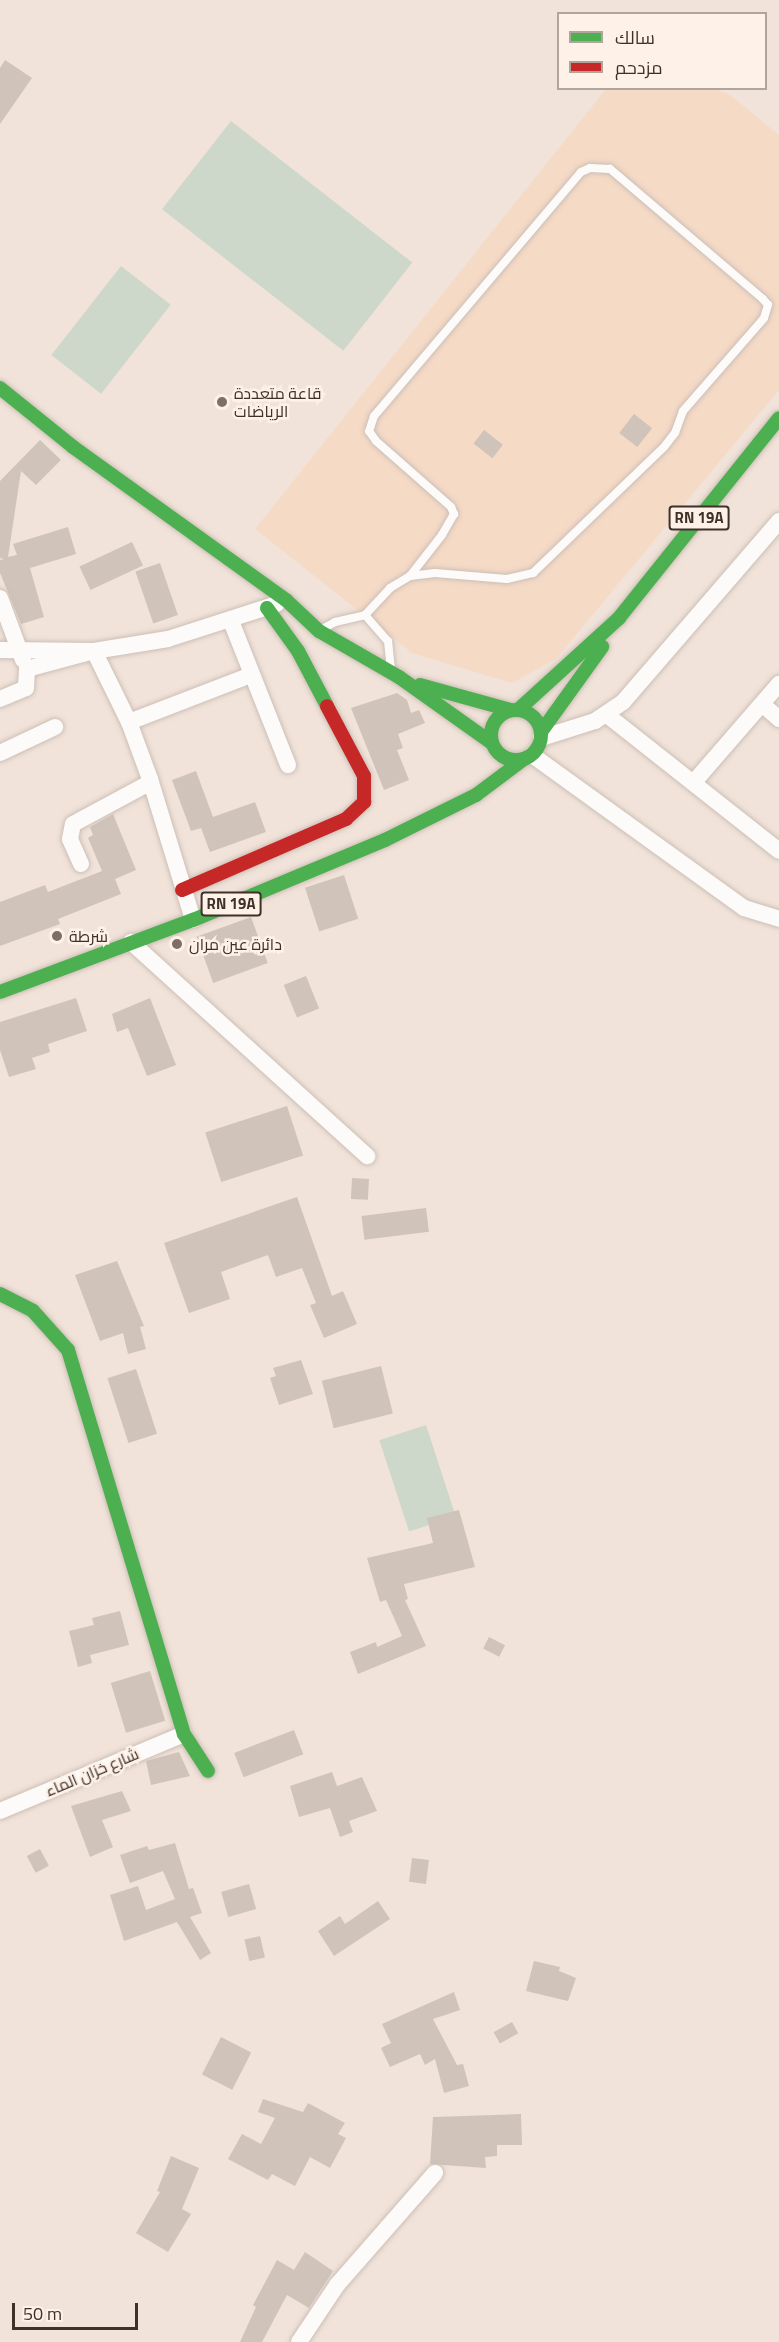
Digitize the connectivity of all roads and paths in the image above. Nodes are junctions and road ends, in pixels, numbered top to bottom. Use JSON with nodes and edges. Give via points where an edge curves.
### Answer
{"nodes":[{"id":1,"x":0,"y":388,"type":"edge"},
{"id":2,"x":779,"y":418,"type":"edge"},
{"id":3,"x":779,"y":521,"type":"edge"},
{"id":4,"x":410,"y":576,"type":"junction"},
{"id":5,"x":0,"y":598,"type":"edge"},
{"id":6,"x":286,"y":600,"type":"junction"},
{"id":7,"x":267,"y":608,"type":"junction"},
{"id":8,"x":365,"y":615,"type":"junction"},
{"id":9,"x":619,"y":618,"type":"junction"},
{"id":10,"x":231,"y":621,"type":"junction"},
{"id":11,"x":319,"y":631,"type":"junction"},
{"id":12,"x":0,"y":650,"type":"edge"},
{"id":13,"x":19,"y":650,"type":"junction"},
{"id":14,"x":94,"y":651,"type":"junction"},
{"id":15,"x":27,"y":669,"type":"junction"},
{"id":16,"x":251,"y":675,"type":"junction"},
{"id":17,"x":395,"y":675,"type":"junction"},
{"id":18,"x":779,"y":684,"type":"edge"},
{"id":19,"x":0,"y":699,"type":"edge"},
{"id":20,"x":762,"y":704,"type":"junction"},
{"id":21,"x":514,"y":710,"type":"junction"},
{"id":22,"x":607,"y":715,"type":"junction"},
{"id":23,"x":779,"y":719,"type":"edge"},
{"id":24,"x":129,"y":722,"type":"junction"},
{"id":25,"x":55,"y":727,"type":"dead end"},
{"id":26,"x":541,"y":735,"type":"junction"},
{"id":27,"x":493,"y":745,"type":"junction"},
{"id":28,"x":0,"y":753,"type":"edge"},
{"id":29,"x":528,"y":757,"type":"junction"},
{"id":30,"x":486,"y":762,"type":"dead end"},
{"id":31,"x":288,"y":765,"type":"dead end"},
{"id":32,"x":477,"y":777,"type":"dead end"},
{"id":33,"x":694,"y":782,"type":"junction"},
{"id":34,"x":149,"y":783,"type":"junction"},
{"id":35,"x":458,"y":805,"type":"junction"},
{"id":36,"x":779,"y":851,"type":"edge"},
{"id":37,"x":81,"y":864,"type":"dead end"},
{"id":38,"x":182,"y":890,"type":"junction"},
{"id":39,"x":779,"y":919,"type":"edge"},
{"id":40,"x":193,"y":920,"type":"junction"},
{"id":41,"x":131,"y":942,"type":"junction"},
{"id":42,"x":0,"y":992,"type":"edge"},
{"id":43,"x":367,"y":1156,"type":"dead end"},
{"id":44,"x":0,"y":1294,"type":"edge"},
{"id":45,"x":184,"y":1734,"type":"junction"},
{"id":46,"x":208,"y":1771,"type":"dead end"},
{"id":47,"x":0,"y":1811,"type":"edge"},
{"id":48,"x":435,"y":2173,"type":"dead end"},
{"id":49,"x":299,"y":2342,"type":"edge"}],
"edges":[{"from":1,"to":6,"type":"main road","via":[[64,440]]},
{"from":2,"to":9,"type":"main road","number":"RN 19A"},
{"from":3,"to":22,"type":"street","via":[[640,687]]},
{"from":4,"to":4,"type":"lane","via":[[435,573],[507,579],[533,573],[664,447],[678,427],[682,411],[767,312],[763,299],[610,169],[590,168],[581,172],[374,416],[369,431],[376,441],[451,507],[454,514]]},
{"from":4,"to":8,"type":"lane","via":[[390,588]]},
{"from":5,"to":13,"type":"street"},
{"from":6,"to":7,"type":"street"},
{"from":6,"to":11,"type":"main road"},
{"from":7,"to":10,"type":"street"},
{"from":7,"to":38,"type":"main road","via":[[298,651],[364,776],[364,802],[346,819]]},
{"from":8,"to":11,"type":"lane","via":[[335,622]]},
{"from":8,"to":17,"type":"lane","via":[[388,640]]},
{"from":9,"to":21,"type":"main road"},
{"from":9,"to":26,"type":"main road","via":[[585,675]]},
{"from":10,"to":14,"type":"street","via":[[168,639]]},
{"from":10,"to":16,"type":"street"},
{"from":11,"to":17,"type":"main road"},
{"from":12,"to":13,"type":"street"},
{"from":13,"to":14,"type":"street"},
{"from":13,"to":15,"type":"street"},
{"from":14,"to":15,"type":"street"},
{"from":14,"to":24,"type":"street"},
{"from":15,"to":19,"type":"street","via":[[26,688]]},
{"from":16,"to":24,"type":"street"},
{"from":16,"to":31,"type":"street"},
{"from":17,"to":21,"type":"main road"},
{"from":17,"to":27,"type":"main road"},
{"from":18,"to":20,"type":"street"},
{"from":20,"to":23,"type":"street"},
{"from":20,"to":33,"type":"street"},
{"from":21,"to":26,"type":"main road","via":[[531,714]]},
{"from":21,"to":27,"type":"main road","via":[[493,723]]},
{"from":22,"to":26,"type":"street","via":[[582,727]]},
{"from":22,"to":33,"type":"street"},
{"from":24,"to":34,"type":"street"},
{"from":25,"to":28,"type":"street"},
{"from":26,"to":29,"type":"main road"},
{"from":27,"to":29,"type":"main road","via":[[506,758]]},
{"from":27,"to":30,"type":"main road"},
{"from":29,"to":35,"type":"main road"},
{"from":29,"to":39,"type":"street","via":[[744,908]]},
{"from":32,"to":35,"type":"main road"},
{"from":33,"to":36,"type":"street"},
{"from":34,"to":37,"type":"street","via":[[73,824],[70,839]]},
{"from":34,"to":38,"type":"street"},
{"from":35,"to":40,"type":"main road","number":"RN 19A","via":[[385,840]]},
{"from":38,"to":40,"type":"street"},
{"from":40,"to":41,"type":"main road","number":"RN 19A"},
{"from":41,"to":42,"type":"main road","number":"RN 19A"},
{"from":41,"to":43,"type":"street"},
{"from":44,"to":45,"type":"main road","via":[[33,1311],[68,1350]]},
{"from":45,"to":46,"type":"main road"},
{"from":45,"to":47,"type":"street","name":"شارع خزان الماء"},
{"from":48,"to":49,"type":"street","via":[[337,2285]]}]}
